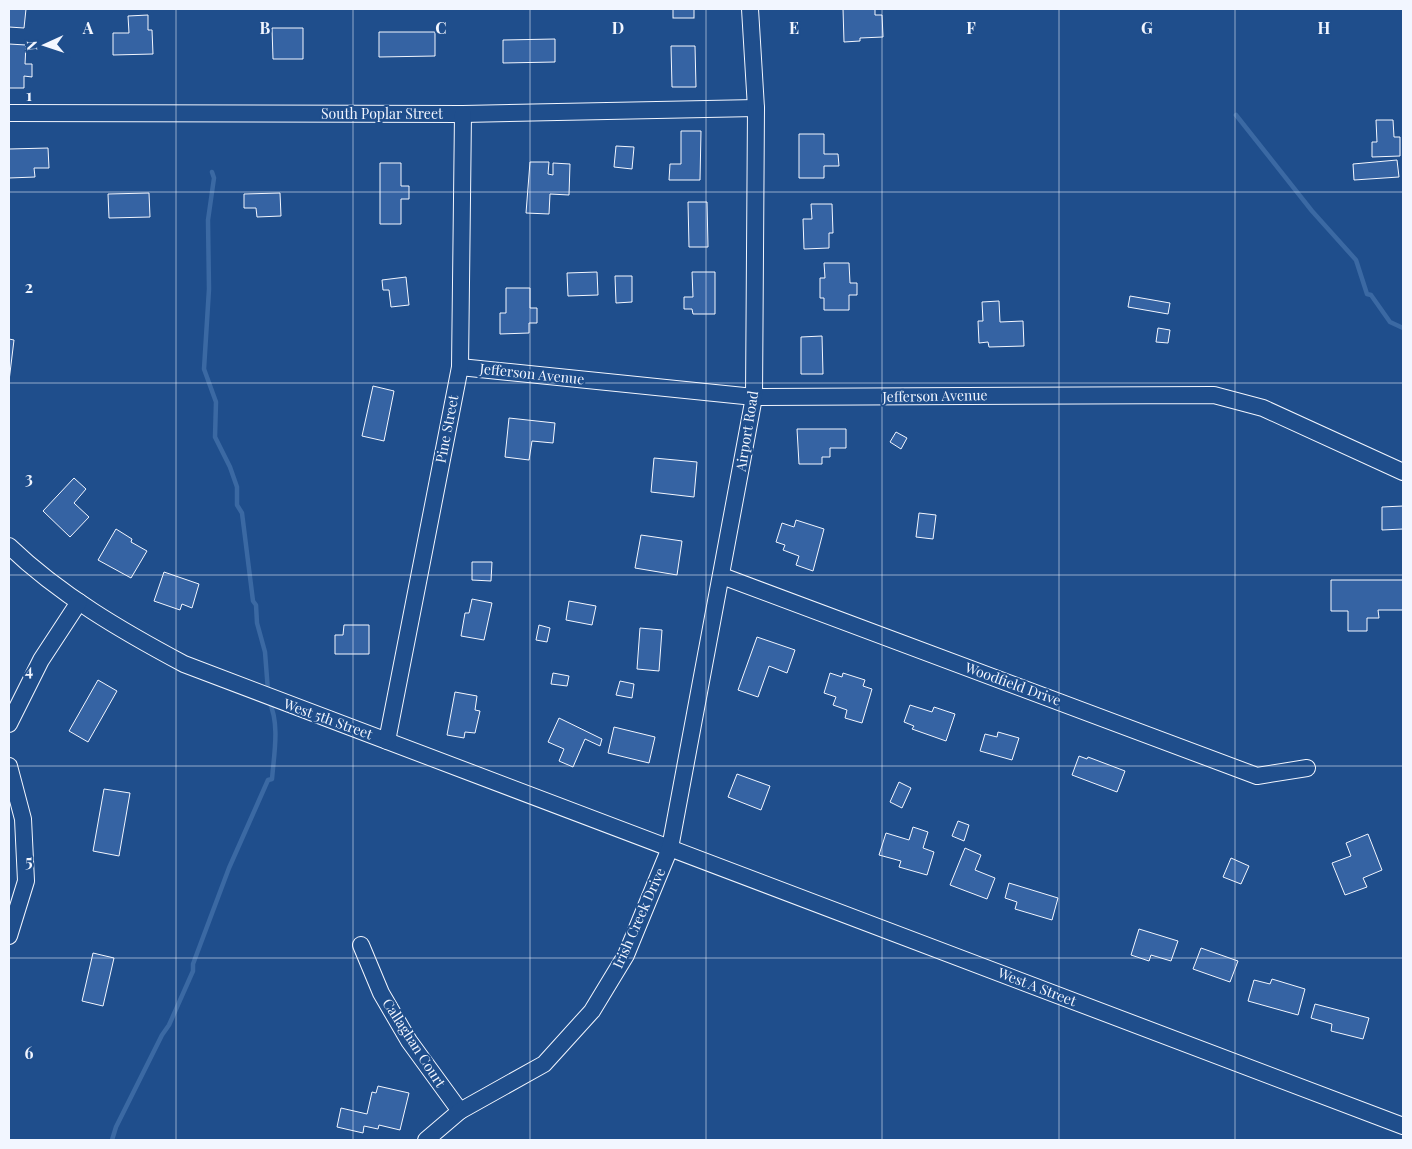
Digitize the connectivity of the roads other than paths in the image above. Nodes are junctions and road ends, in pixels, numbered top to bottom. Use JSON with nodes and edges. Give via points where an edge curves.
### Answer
{"nodes":[{"id":1,"x":750,"y":9,"type":"edge"},
{"id":2,"x":756,"y":108,"type":"junction"},
{"id":3,"x":9,"y":113,"type":"edge"},
{"id":4,"x":463,"y":114,"type":"junction"},
{"id":5,"x":460,"y":367,"type":"junction"},
{"id":6,"x":754,"y":397,"type":"junction"},
{"id":7,"x":1400,"y":471,"type":"edge"},
{"id":8,"x":9,"y":546,"type":"edge"},
{"id":9,"x":722,"y":576,"type":"junction"},
{"id":10,"x":79,"y":602,"type":"junction"},
{"id":11,"x":9,"y":724,"type":"edge"},
{"id":12,"x":386,"y":741,"type":"junction"},
{"id":13,"x":9,"y":766,"type":"edge"},
{"id":14,"x":1307,"y":768,"type":"dead end"},
{"id":15,"x":670,"y":848,"type":"junction"},
{"id":16,"x":9,"y":936,"type":"edge"},
{"id":17,"x":361,"y":945,"type":"dead end"},
{"id":18,"x":460,"y":1111,"type":"junction"},
{"id":19,"x":1403,"y":1126,"type":"edge"},
{"id":20,"x":426,"y":1140,"type":"edge"}],
"edges":[{"from":1,"to":2,"type":"street","name":"Airport Road"},
{"from":2,"to":4,"type":"street","name":"South Poplar Street"},
{"from":2,"to":6,"type":"street","name":"Airport Road"},
{"from":3,"to":4,"type":"street","name":"South Poplar Street"},
{"from":4,"to":5,"type":"street","name":"Pine Street"},
{"from":5,"to":6,"type":"street","name":"Jefferson Avenue"},
{"from":5,"to":12,"type":"street","name":"Pine Street"},
{"from":6,"to":7,"type":"street","name":"Jefferson Avenue","via":[[1214,395],[1263,408]]},
{"from":6,"to":9,"type":"street","name":"Airport Road"},
{"from":8,"to":10,"type":"street","name":"West 5th Street"},
{"from":9,"to":14,"type":"street","name":"Woodfield Drive","via":[[1257,776]]},
{"from":9,"to":15,"type":"street","name":"Airport Road"},
{"from":10,"to":11,"type":"street","via":[[41,660]]},
{"from":10,"to":12,"type":"street","name":"West 5th Street","via":[[184,664]]},
{"from":12,"to":15,"type":"street","name":"West 5th Street"},
{"from":13,"to":16,"type":"street","via":[[23,819],[26,881]]},
{"from":15,"to":18,"type":"street","name":"Irish Creek Drive","via":[[626,956],[592,1011],[544,1064]]},
{"from":15,"to":19,"type":"street","name":"West A Street"},
{"from":17,"to":18,"type":"street","name":"Callaghan Court","via":[[382,993],[409,1041]]},
{"from":18,"to":20,"type":"street","name":"Irish Creek Drive"}]}
